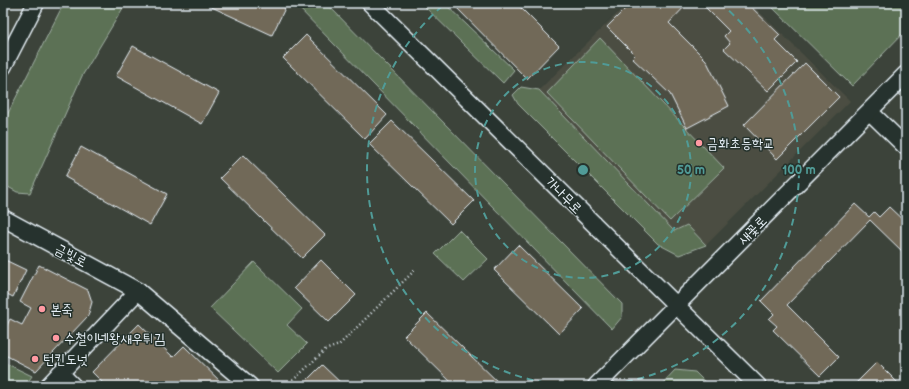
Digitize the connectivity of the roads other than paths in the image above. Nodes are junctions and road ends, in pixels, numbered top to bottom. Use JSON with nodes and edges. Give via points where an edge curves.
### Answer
{"nodes":[{"id":1,"x":36,"y":3,"type":"edge"},
{"id":2,"x":370,"y":3,"type":"edge"},
{"id":3,"x":3,"y":68,"type":"edge"},
{"id":4,"x":906,"y":74,"type":"edge"},
{"id":5,"x":870,"y":112,"type":"junction"},
{"id":6,"x":906,"y":147,"type":"edge"},
{"id":7,"x":3,"y":218,"type":"edge"},
{"id":8,"x":138,"y":291,"type":"junction"},
{"id":9,"x":676,"y":306,"type":"junction"},
{"id":10,"x":60,"y":373,"type":"junction"},
{"id":11,"x":48,"y":386,"type":"edge"},
{"id":12,"x":73,"y":386,"type":"edge"},
{"id":13,"x":250,"y":386,"type":"edge"},
{"id":14,"x":596,"y":386,"type":"edge"},
{"id":15,"x":758,"y":386,"type":"edge"}],
"edges":[{"from":1,"to":3,"type":"street"},
{"from":2,"to":9,"type":"street","name":"가나무로"},
{"from":4,"to":5,"type":"street","name":"새꽃로"},
{"from":5,"to":6,"type":"street"},
{"from":5,"to":9,"type":"street","name":"새꽃로"},
{"from":7,"to":8,"type":"street","name":"금빛로"},
{"from":8,"to":10,"type":"street"},
{"from":8,"to":13,"type":"street","name":"금빛로"},
{"from":9,"to":14,"type":"street","name":"새꽃로"},
{"from":9,"to":15,"type":"street","name":"가나무로"},
{"from":10,"to":11,"type":"street"},
{"from":10,"to":12,"type":"street"}]}
